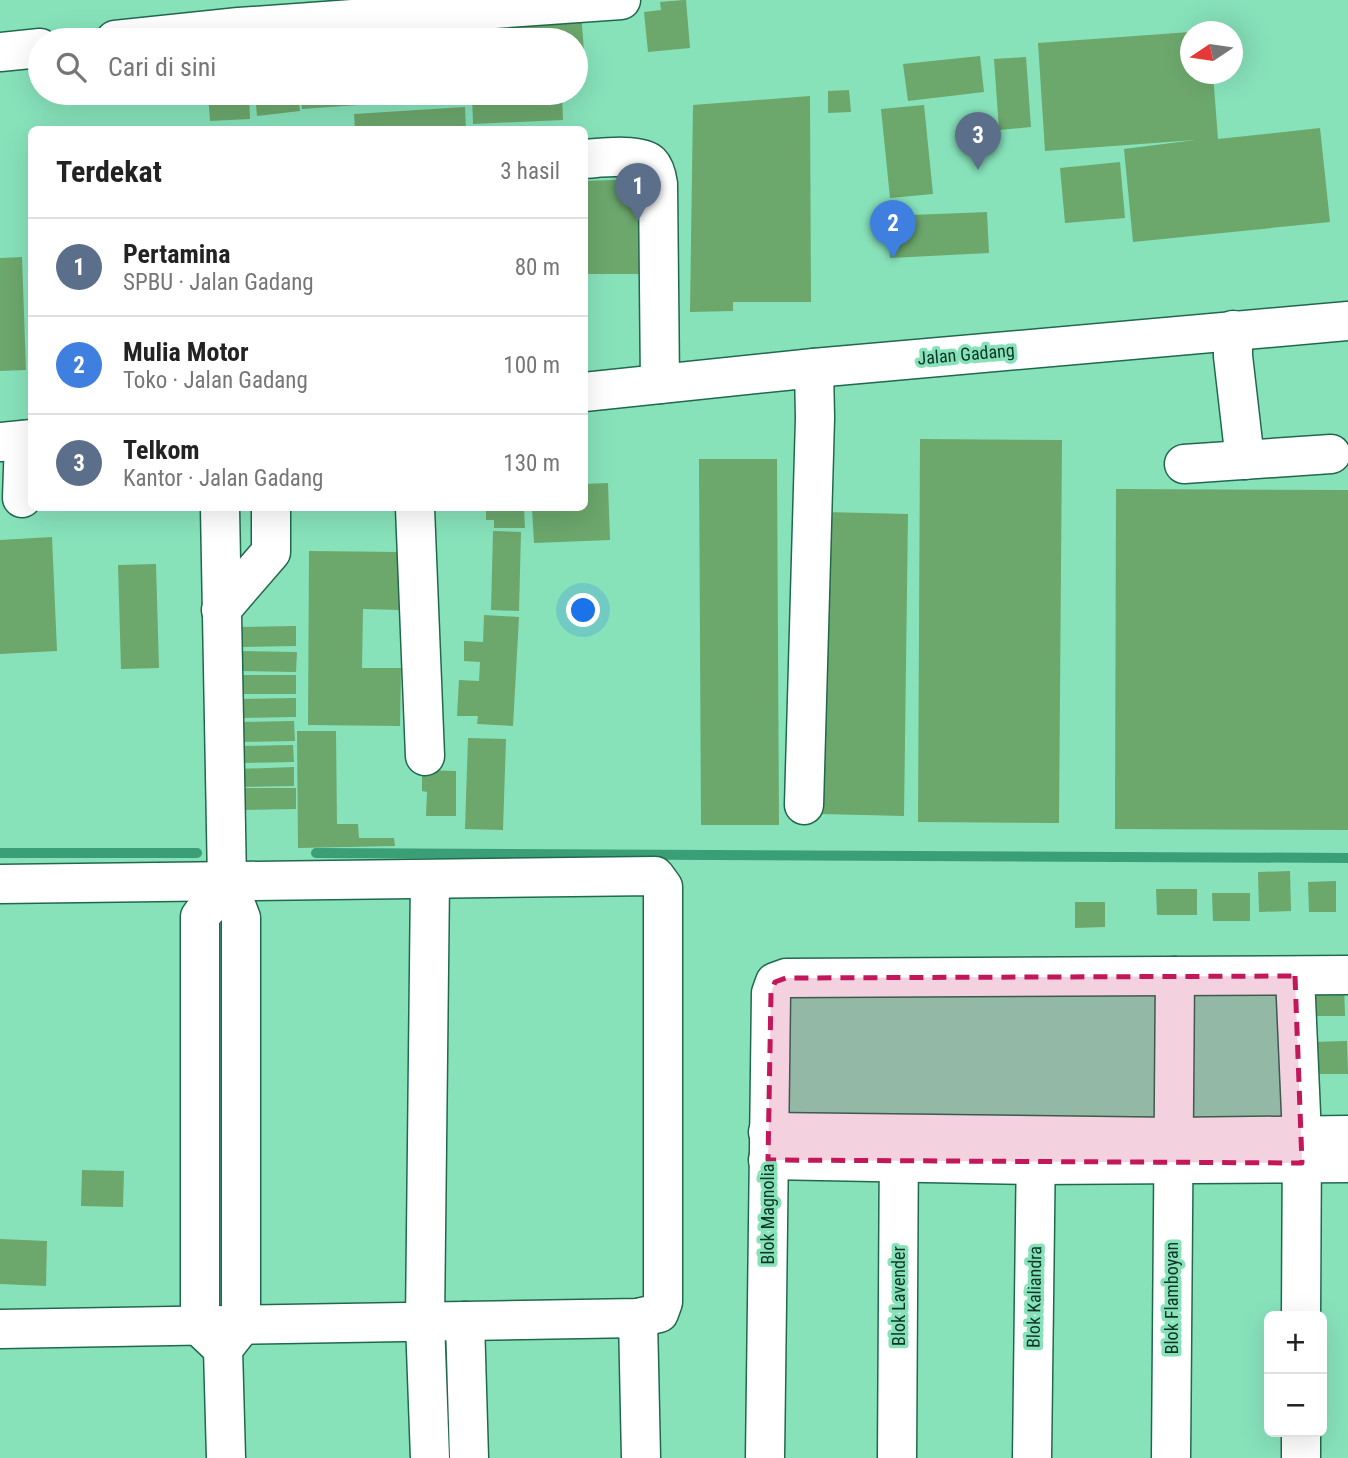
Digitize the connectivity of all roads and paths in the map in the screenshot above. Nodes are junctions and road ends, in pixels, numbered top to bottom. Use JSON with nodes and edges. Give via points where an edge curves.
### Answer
{"nodes":[{"id":1,"x":621,"y":0,"type":"edge"},
{"id":2,"x":229,"y":28,"type":"edge"},
{"id":3,"x":28,"y":49,"type":"edge"},
{"id":4,"x":0,"y":52,"type":"edge"},
{"id":5,"x":588,"y":159,"type":"edge"},
{"id":6,"x":1348,"y":321,"type":"edge"},
{"id":7,"x":1233,"y":330,"type":"junction"},
{"id":8,"x":814,"y":368,"type":"junction"},
{"id":9,"x":660,"y":384,"type":"junction"},
{"id":10,"x":588,"y":393,"type":"edge"},
{"id":11,"x":19,"y":440,"type":"edge"},
{"id":12,"x":1331,"y":454,"type":"dead end"},
{"id":13,"x":1245,"y":460,"type":"junction"},
{"id":14,"x":1184,"y":464,"type":"dead end"},
{"id":15,"x":22,"y":498,"type":"dead end"},
{"id":16,"x":220,"y":511,"type":"edge"},
{"id":17,"x":271,"y":511,"type":"edge"},
{"id":18,"x":415,"y":511,"type":"edge"},
{"id":19,"x":221,"y":610,"type":"junction"},
{"id":20,"x":425,"y":756,"type":"dead end"},
{"id":21,"x":804,"y":805,"type":"dead end"},
{"id":22,"x":430,"y":880,"type":"junction"},
{"id":23,"x":227,"y":881,"type":"junction"},
{"id":24,"x":0,"y":884,"type":"edge"},
{"id":25,"x":1348,"y":975,"type":"edge"},
{"id":26,"x":1175,"y":976,"type":"junction"},
{"id":27,"x":1294,"y":976,"type":"junction"},
{"id":28,"x":240,"y":1088,"type":"junction"},
{"id":29,"x":202,"y":1089,"type":"junction"},
{"id":30,"x":1348,"y":1135,"type":"edge"},
{"id":31,"x":768,"y":1146,"type":"junction"},
{"id":32,"x":899,"y":1149,"type":"junction"},
{"id":33,"x":1036,"y":1150,"type":"junction"},
{"id":34,"x":1302,"y":1150,"type":"junction"},
{"id":35,"x":1172,"y":1151,"type":"junction"},
{"id":36,"x":1348,"y":1163,"type":"edge"},
{"id":37,"x":1301,"y":1311,"type":"edge"},
{"id":38,"x":638,"y":1318,"type":"junction"},
{"id":39,"x":465,"y":1321,"type":"junction"},
{"id":40,"x":425,"y":1322,"type":"junction"},
{"id":41,"x":0,"y":1329,"type":"edge"},
{"id":42,"x":222,"y":1334,"type":"junction"},
{"id":43,"x":1301,"y":1437,"type":"edge"},
{"id":44,"x":226,"y":1458,"type":"edge"},
{"id":45,"x":430,"y":1458,"type":"edge"},
{"id":46,"x":469,"y":1458,"type":"edge"},
{"id":47,"x":641,"y":1458,"type":"edge"},
{"id":48,"x":765,"y":1458,"type":"edge"},
{"id":49,"x":897,"y":1458,"type":"edge"},
{"id":50,"x":1032,"y":1458,"type":"edge"},
{"id":51,"x":1171,"y":1458,"type":"edge"},
{"id":52,"x":1301,"y":1458,"type":"edge"}],
"edges":[{"from":1,"to":2,"type":"main road"},
{"from":3,"to":4,"type":"main road"},
{"from":5,"to":9,"type":"main road","via":[[637,158],[650,162],[655,170]]},
{"from":6,"to":7,"type":"main road","name":"Jalan Gadang"},
{"from":7,"to":8,"type":"main road","name":"Jalan Gadang"},
{"from":7,"to":13,"type":"main road"},
{"from":8,"to":9,"type":"main road","name":"Jalan Gadang"},
{"from":8,"to":21,"type":"main road"},
{"from":9,"to":10,"type":"main road","name":"Jalan Gadang"},
{"from":11,"to":15,"type":"main road"},
{"from":12,"to":13,"type":"main road"},
{"from":13,"to":14,"type":"main road"},
{"from":16,"to":19,"type":"main road"},
{"from":17,"to":19,"type":"main road","via":[[271,552]]},
{"from":18,"to":20,"type":"main road"},
{"from":19,"to":23,"type":"main road"},
{"from":22,"to":23,"type":"main road"},
{"from":22,"to":38,"type":"main road","via":[[642,875],[655,876],[663,887],[663,1302],[659,1313]]},
{"from":22,"to":40,"type":"main road"},
{"from":23,"to":24,"type":"main road"},
{"from":23,"to":28,"type":"main road","via":[[241,918]]},
{"from":23,"to":29,"type":"main road","via":[[200,917]]},
{"from":25,"to":27,"type":"main road"},
{"from":26,"to":27,"type":"main road"},
{"from":26,"to":31,"type":"main road","name":"Blok Magnolia","via":[[786,978],[775,982],[771,993]]},
{"from":26,"to":35,"type":"main road","name":"Blok Flamboyan"},
{"from":27,"to":34,"type":"main road"},
{"from":28,"to":29,"type":"main road"},
{"from":28,"to":42,"type":"main road"},
{"from":29,"to":42,"type":"main road"},
{"from":30,"to":34,"type":"main road"},
{"from":31,"to":32,"type":"main road"},
{"from":31,"to":48,"type":"main road","name":"Blok Magnolia"},
{"from":32,"to":33,"type":"main road"},
{"from":32,"to":49,"type":"main road","name":"Blok Lavender"},
{"from":33,"to":35,"type":"main road"},
{"from":33,"to":50,"type":"main road","name":"Blok Kaliandra"},
{"from":34,"to":35,"type":"main road"},
{"from":34,"to":36,"type":"main road"},
{"from":34,"to":37,"type":"main road"},
{"from":35,"to":51,"type":"main road","name":"Blok Flamboyan"},
{"from":38,"to":39,"type":"main road"},
{"from":38,"to":47,"type":"main road"},
{"from":39,"to":40,"type":"main road"},
{"from":39,"to":46,"type":"main road"},
{"from":40,"to":42,"type":"main road"},
{"from":40,"to":45,"type":"main road"},
{"from":41,"to":42,"type":"main road"},
{"from":42,"to":44,"type":"main road"},
{"from":43,"to":52,"type":"main road"}]}
